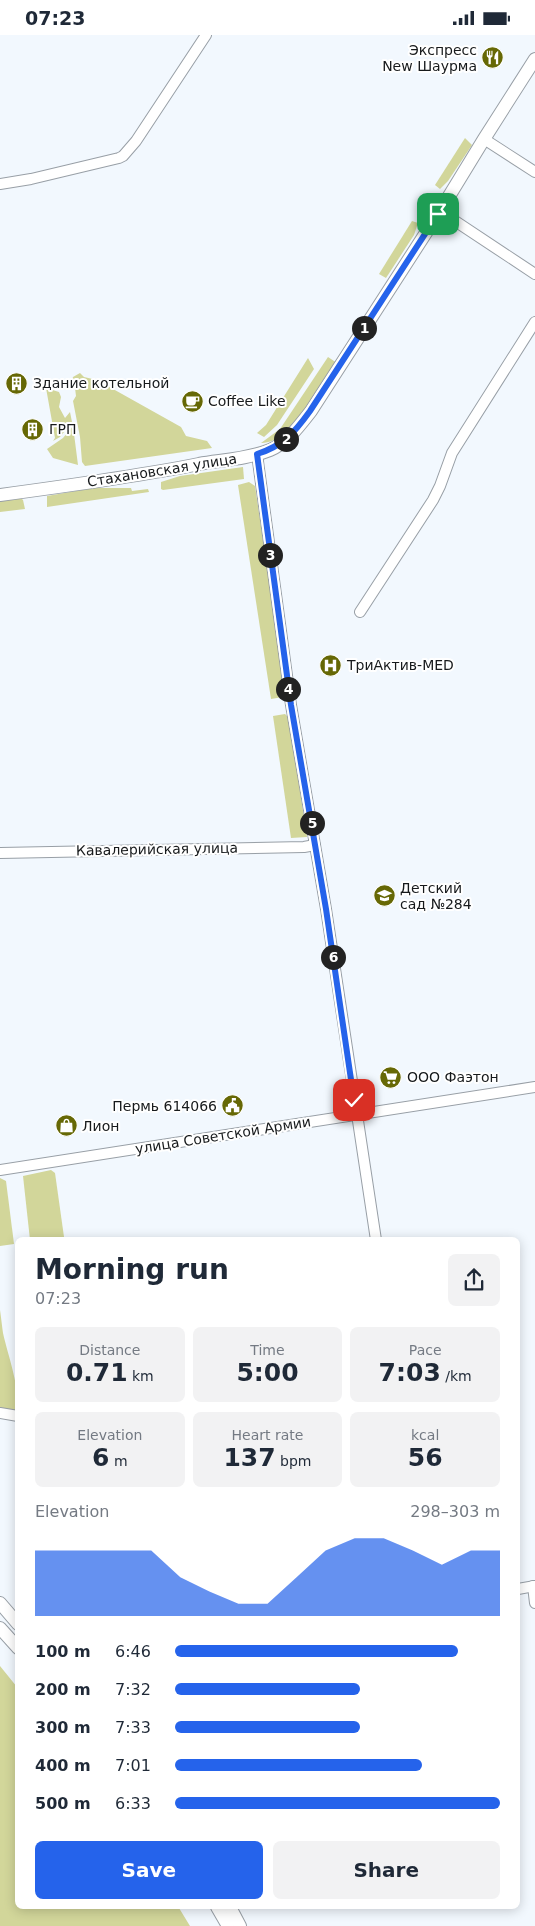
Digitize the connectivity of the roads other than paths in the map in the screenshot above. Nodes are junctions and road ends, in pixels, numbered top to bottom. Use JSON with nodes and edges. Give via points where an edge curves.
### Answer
{"nodes":[{"id":1,"x":206,"y":35,"type":"edge"},
{"id":2,"x":535,"y":59,"type":"edge"},
{"id":3,"x":484,"y":139,"type":"junction"},
{"id":4,"x":535,"y":172,"type":"edge"},
{"id":5,"x":0,"y":184,"type":"edge"},
{"id":6,"x":440,"y":211,"type":"junction"},
{"id":7,"x":535,"y":274,"type":"edge"},
{"id":8,"x":535,"y":321,"type":"edge"},
{"id":9,"x":257,"y":454,"type":"junction"},
{"id":10,"x":0,"y":495,"type":"edge"},
{"id":11,"x":360,"y":612,"type":"dead end"},
{"id":12,"x":314,"y":845,"type":"junction"},
{"id":13,"x":0,"y":853,"type":"edge"},
{"id":14,"x":535,"y":1087,"type":"edge"},
{"id":15,"x":356,"y":1115,"type":"junction"},
{"id":16,"x":0,"y":1170,"type":"edge"},
{"id":17,"x":376,"y":1237,"type":"edge"},
{"id":18,"x":0,"y":1413,"type":"edge"},
{"id":19,"x":15,"y":1416,"type":"edge"},
{"id":20,"x":534,"y":1586,"type":"edge"},
{"id":21,"x":520,"y":1589,"type":"edge"},
{"id":22,"x":0,"y":1603,"type":"edge"},
{"id":23,"x":535,"y":1603,"type":"edge"},
{"id":24,"x":15,"y":1620,"type":"edge"},
{"id":25,"x":0,"y":1628,"type":"edge"},
{"id":26,"x":15,"y":1645,"type":"edge"},
{"id":27,"x":218,"y":1909,"type":"edge"},
{"id":28,"x":231,"y":1909,"type":"edge"},
{"id":29,"x":228,"y":1926,"type":"edge"},
{"id":30,"x":240,"y":1926,"type":"edge"}],
"edges":[{"from":1,"to":5,"type":"street","via":[[123,156]]},
{"from":2,"to":3,"type":"main road","name":"Стахановская улица"},
{"from":3,"to":4,"type":"street"},
{"from":3,"to":6,"type":"main road","name":"Стахановская улица"},
{"from":6,"to":7,"type":"street"},
{"from":6,"to":9,"type":"main road","name":"Стахановская улица","via":[[310,411],[283,442]]},
{"from":8,"to":11,"type":"street","via":[[452,453],[433,500]]},
{"from":9,"to":10,"type":"main road","name":"Стахановская улица","via":[[148,474]]},
{"from":9,"to":12,"type":"street","via":[[286,677]]},
{"from":12,"to":13,"type":"street","name":"Кавалерийская улица"},
{"from":12,"to":15,"type":"street"},
{"from":14,"to":15,"type":"street","name":"улица Советской Армии"},
{"from":15,"to":16,"type":"street","name":"улица Советской Армии"},
{"from":15,"to":17,"type":"street"},
{"from":18,"to":19,"type":"street"},
{"from":20,"to":21,"type":"street"},
{"from":20,"to":23,"type":"street"},
{"from":22,"to":24,"type":"main road"},
{"from":25,"to":26,"type":"main road"},
{"from":27,"to":29,"type":"main road"},
{"from":28,"to":30,"type":"main road"}]}
